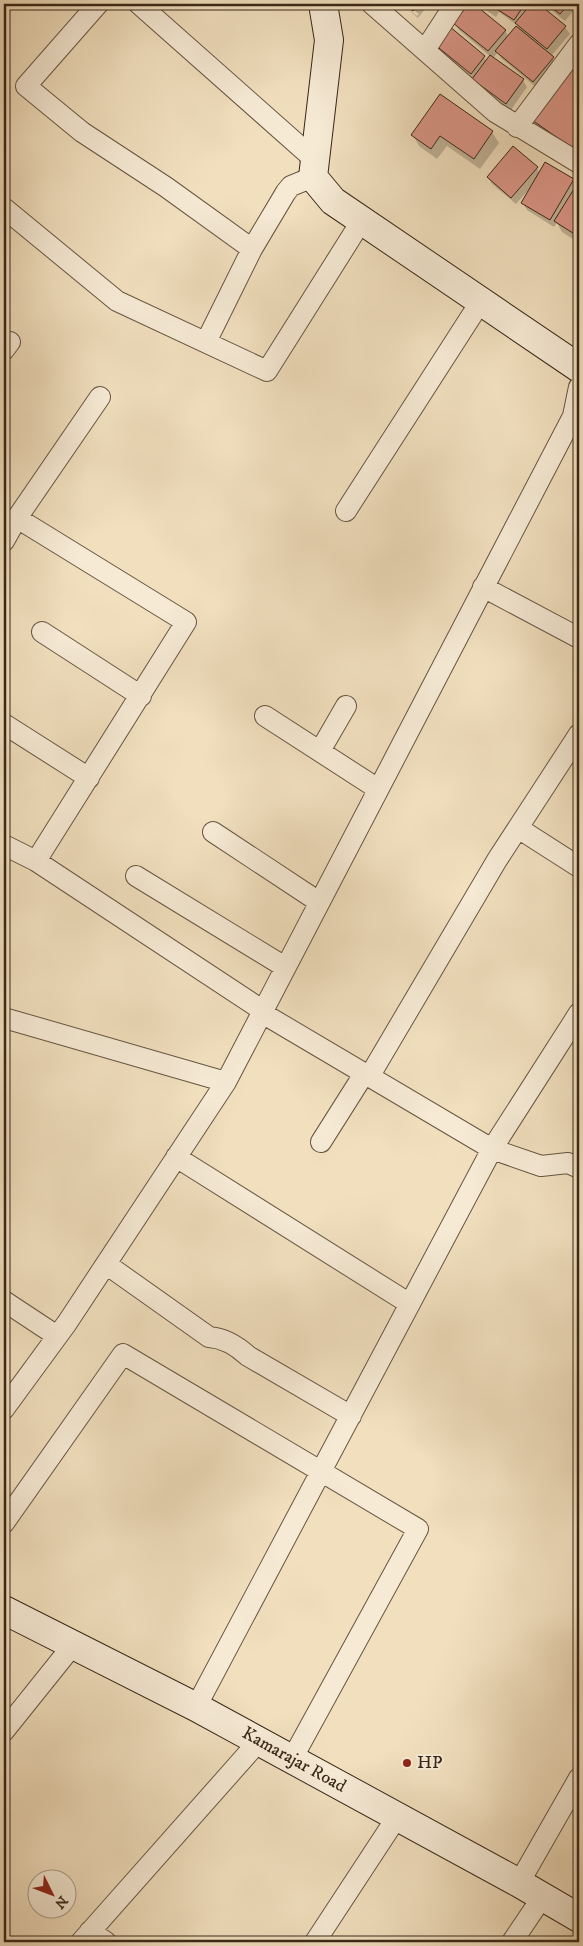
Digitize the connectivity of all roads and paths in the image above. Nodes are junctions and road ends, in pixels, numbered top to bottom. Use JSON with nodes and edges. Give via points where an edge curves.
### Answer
{"nodes":[{"id":1,"x":98,"y":4,"type":"edge"},
{"id":2,"x":139,"y":4,"type":"edge"},
{"id":3,"x":324,"y":4,"type":"edge"},
{"id":4,"x":372,"y":4,"type":"edge"},
{"id":5,"x":455,"y":4,"type":"edge"},
{"id":6,"x":579,"y":44,"type":"edge"},
{"id":7,"x":425,"y":50,"type":"junction"},
{"id":8,"x":517,"y":128,"type":"junction"},
{"id":9,"x":579,"y":163,"type":"edge"},
{"id":10,"x":314,"y":168,"type":"junction"},
{"id":11,"x":4,"y":208,"type":"edge"},
{"id":12,"x":362,"y":220,"type":"junction"},
{"id":13,"x":252,"y":249,"type":"junction"},
{"id":14,"x":481,"y":301,"type":"junction"},
{"id":15,"x":206,"y":342,"type":"junction"},
{"id":16,"x":579,"y":368,"type":"edge"},
{"id":17,"x":579,"y":387,"type":"edge"},
{"id":18,"x":100,"y":397,"type":"dead end"},
{"id":19,"x":346,"y":511,"type":"dead end"},
{"id":20,"x":17,"y":518,"type":"junction"},
{"id":21,"x":4,"y":541,"type":"edge"},
{"id":22,"x":483,"y":587,"type":"junction"},
{"id":23,"x":42,"y":632,"type":"dead end"},
{"id":24,"x":579,"y":638,"type":"edge"},
{"id":25,"x":141,"y":696,"type":"junction"},
{"id":26,"x":346,"y":706,"type":"dead end"},
{"id":27,"x":265,"y":716,"type":"dead end"},
{"id":28,"x":4,"y":724,"type":"edge"},
{"id":29,"x":579,"y":734,"type":"edge"},
{"id":30,"x":320,"y":751,"type":"junction"},
{"id":31,"x":89,"y":778,"type":"junction"},
{"id":32,"x":378,"y":789,"type":"junction"},
{"id":33,"x":518,"y":828,"type":"junction"},
{"id":34,"x":213,"y":832,"type":"dead end"},
{"id":35,"x":4,"y":845,"type":"edge"},
{"id":36,"x":36,"y":861,"type":"junction"},
{"id":37,"x":579,"y":867,"type":"edge"},
{"id":38,"x":136,"y":876,"type":"dead end"},
{"id":39,"x":319,"y":902,"type":"junction"},
{"id":40,"x":285,"y":967,"type":"junction"},
{"id":41,"x":262,"y":1011,"type":"junction"},
{"id":42,"x":579,"y":1014,"type":"edge"},
{"id":43,"x":4,"y":1018,"type":"edge"},
{"id":44,"x":367,"y":1075,"type":"junction"},
{"id":45,"x":226,"y":1082,"type":"junction"},
{"id":46,"x":320,"y":1142,"type":"dead end"},
{"id":47,"x":492,"y":1149,"type":"junction"},
{"id":48,"x":176,"y":1158,"type":"junction"},
{"id":49,"x":579,"y":1168,"type":"edge"},
{"id":50,"x":106,"y":1264,"type":"junction"},
{"id":51,"x":4,"y":1301,"type":"edge"},
{"id":52,"x":410,"y":1304,"type":"junction"},
{"id":53,"x":57,"y":1336,"type":"junction"},
{"id":54,"x":4,"y":1409,"type":"edge"},
{"id":55,"x":351,"y":1416,"type":"junction"},
{"id":56,"x":322,"y":1470,"type":"junction"},
{"id":57,"x":4,"y":1523,"type":"edge"},
{"id":58,"x":4,"y":1610,"type":"edge"},
{"id":59,"x":74,"y":1645,"type":"junction"},
{"id":60,"x":196,"y":1706,"type":"junction"},
{"id":61,"x":4,"y":1731,"type":"edge"},
{"id":62,"x":258,"y":1741,"type":"junction"},
{"id":63,"x":292,"y":1759,"type":"junction"},
{"id":64,"x":579,"y":1778,"type":"edge"},
{"id":65,"x":397,"y":1817,"type":"junction"},
{"id":66,"x":519,"y":1883,"type":"junction"},
{"id":67,"x":543,"y":1896,"type":"junction"},
{"id":68,"x":579,"y":1918,"type":"edge"},
{"id":69,"x":92,"y":1939,"type":"edge"},
{"id":70,"x":315,"y":1942,"type":"edge"},
{"id":71,"x":512,"y":1942,"type":"edge"}],
"edges":[{"from":1,"to":13,"type":"street","via":[[26,86],[82,132]]},
{"from":2,"to":10,"type":"street"},
{"from":3,"to":10,"type":"main road","via":[[329,40]]},
{"from":4,"to":7,"type":"street"},
{"from":5,"to":7,"type":"street"},
{"from":6,"to":8,"type":"street"},
{"from":7,"to":8,"type":"street"},
{"from":8,"to":9,"type":"street"},
{"from":10,"to":12,"type":"main road","via":[[332,200]]},
{"from":10,"to":13,"type":"street","via":[[286,192]]},
{"from":11,"to":15,"type":"street","via":[[117,301]]},
{"from":12,"to":14,"type":"main road"},
{"from":12,"to":15,"type":"street","via":[[267,371]]},
{"from":13,"to":15,"type":"street"},
{"from":14,"to":16,"type":"main road"},
{"from":14,"to":19,"type":"street"},
{"from":17,"to":22,"type":"street","via":[[573,416]]},
{"from":18,"to":20,"type":"street"},
{"from":20,"to":21,"type":"street"},
{"from":20,"to":25,"type":"street","via":[[186,622]]},
{"from":22,"to":24,"type":"street"},
{"from":22,"to":32,"type":"street"},
{"from":23,"to":25,"type":"street"},
{"from":25,"to":31,"type":"street"},
{"from":26,"to":30,"type":"street"},
{"from":27,"to":30,"type":"street"},
{"from":28,"to":31,"type":"street"},
{"from":29,"to":33,"type":"street"},
{"from":30,"to":32,"type":"street"},
{"from":31,"to":36,"type":"street"},
{"from":32,"to":39,"type":"street"},
{"from":33,"to":37,"type":"street"},
{"from":33,"to":44,"type":"street"},
{"from":34,"to":39,"type":"street"},
{"from":35,"to":36,"type":"street"},
{"from":36,"to":41,"type":"street"},
{"from":38,"to":40,"type":"street"},
{"from":39,"to":40,"type":"street"},
{"from":40,"to":41,"type":"street"},
{"from":41,"to":44,"type":"street"},
{"from":41,"to":45,"type":"street"},
{"from":42,"to":47,"type":"street"},
{"from":43,"to":45,"type":"street"},
{"from":44,"to":46,"type":"street"},
{"from":44,"to":47,"type":"street"},
{"from":45,"to":48,"type":"street"},
{"from":47,"to":49,"type":"street","via":[[541,1166],[568,1163]]},
{"from":47,"to":52,"type":"street"},
{"from":48,"to":50,"type":"street"},
{"from":48,"to":52,"type":"street"},
{"from":50,"to":53,"type":"street"},
{"from":50,"to":55,"type":"street","via":[[209,1337],[220,1338],[239,1348]]},
{"from":51,"to":53,"type":"street"},
{"from":52,"to":55,"type":"street"},
{"from":53,"to":54,"type":"street"},
{"from":55,"to":56,"type":"street"},
{"from":56,"to":57,"type":"street","via":[[124,1354]]},
{"from":56,"to":60,"type":"street"},
{"from":56,"to":63,"type":"street","via":[[418,1529]]},
{"from":58,"to":59,"type":"main road","name":"Kamarajar Road"},
{"from":59,"to":60,"type":"main road","name":"Kamarajar Road"},
{"from":59,"to":61,"type":"street"},
{"from":60,"to":62,"type":"main road","name":"Kamarajar Road"},
{"from":62,"to":63,"type":"main road","name":"Kamarajar Road"},
{"from":62,"to":69,"type":"street"},
{"from":63,"to":65,"type":"main road","name":"Kamarajar Road"},
{"from":64,"to":66,"type":"street"},
{"from":65,"to":66,"type":"main road","name":"Kamarajar Road"},
{"from":65,"to":70,"type":"street"},
{"from":66,"to":67,"type":"main road","name":"Kamarajar Road"},
{"from":67,"to":68,"type":"main road","name":"Kamarajar Road"},
{"from":67,"to":71,"type":"street"}]}
